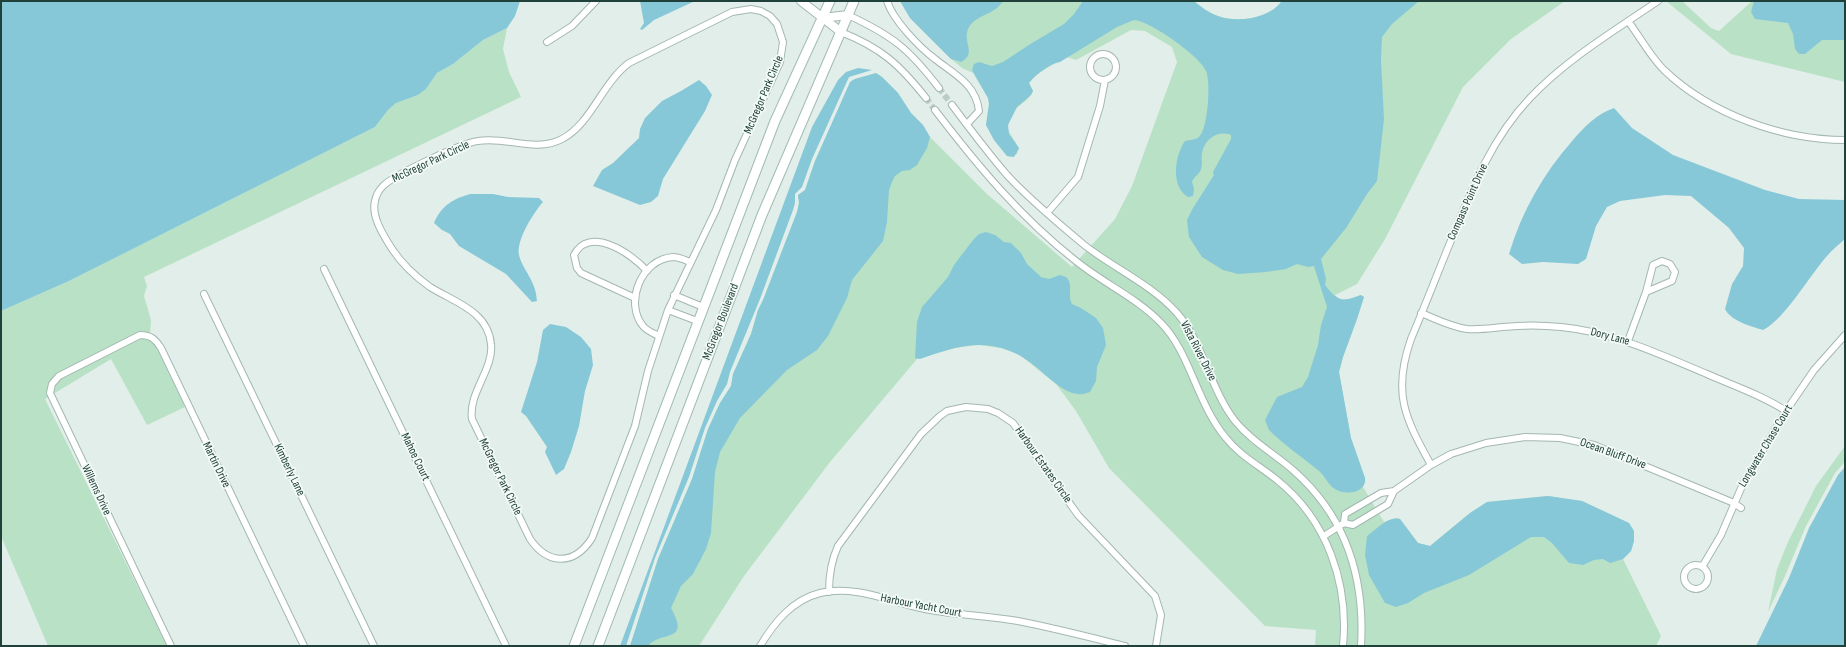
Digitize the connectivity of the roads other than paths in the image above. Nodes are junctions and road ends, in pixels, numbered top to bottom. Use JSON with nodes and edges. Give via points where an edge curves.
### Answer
{"nodes":[{"id":1,"x":596,"y":1,"type":"edge"},
{"id":2,"x":801,"y":1,"type":"edge"},
{"id":3,"x":830,"y":1,"type":"edge"},
{"id":4,"x":854,"y":1,"type":"edge"},
{"id":5,"x":887,"y":1,"type":"edge"},
{"id":6,"x":1658,"y":1,"type":"edge"},
{"id":7,"x":848,"y":15,"type":"junction"},
{"id":8,"x":822,"y":18,"type":"junction"},
{"id":9,"x":1628,"y":21,"type":"junction"},
{"id":10,"x":841,"y":32,"type":"junction"},
{"id":11,"x":547,"y":42,"type":"dead end"},
{"id":12,"x":1105,"y":80,"type":"junction"},
{"id":13,"x":939,"y":88,"type":"tunnel mouth"},
{"id":14,"x":926,"y":98,"type":"tunnel mouth"},
{"id":15,"x":952,"y":105,"type":"tunnel mouth"},
{"id":16,"x":935,"y":110,"type":"tunnel mouth"},
{"id":17,"x":967,"y":124,"type":"junction"},
{"id":18,"x":1845,"y":140,"type":"edge"},
{"id":19,"x":1047,"y":213,"type":"junction"},
{"id":20,"x":690,"y":262,"type":"junction"},
{"id":21,"x":324,"y":269,"type":"dead end"},
{"id":22,"x":647,"y":270,"type":"junction"},
{"id":23,"x":1646,"y":292,"type":"junction"},
{"id":24,"x":204,"y":294,"type":"dead end"},
{"id":25,"x":674,"y":295,"type":"junction"},
{"id":26,"x":635,"y":298,"type":"junction"},
{"id":27,"x":703,"y":307,"type":"junction"},
{"id":28,"x":668,"y":310,"type":"junction"},
{"id":29,"x":1421,"y":313,"type":"junction"},
{"id":30,"x":698,"y":321,"type":"junction"},
{"id":31,"x":1845,"y":335,"type":"edge"},
{"id":32,"x":659,"y":336,"type":"junction"},
{"id":33,"x":1628,"y":341,"type":"junction"},
{"id":34,"x":100,"y":355,"type":"joint"},
{"id":35,"x":1786,"y":411,"type":"junction"},
{"id":36,"x":1431,"y":465,"type":"junction"},
{"id":37,"x":1394,"y":491,"type":"junction"},
{"id":38,"x":1364,"y":503,"type":"junction"},
{"id":39,"x":1734,"y":503,"type":"junction"},
{"id":40,"x":1741,"y":508,"type":"dead end"},
{"id":41,"x":1371,"y":514,"type":"junction"},
{"id":42,"x":1342,"y":525,"type":"junction"},
{"id":43,"x":1324,"y":536,"type":"junction"},
{"id":44,"x":1702,"y":567,"type":"junction"},
{"id":45,"x":829,"y":592,"type":"junction"},
{"id":46,"x":171,"y":646,"type":"edge"},
{"id":47,"x":304,"y":646,"type":"edge"},
{"id":48,"x":374,"y":646,"type":"edge"},
{"id":49,"x":506,"y":646,"type":"edge"},
{"id":50,"x":574,"y":646,"type":"edge"},
{"id":51,"x":598,"y":646,"type":"edge"},
{"id":52,"x":760,"y":646,"type":"edge"},
{"id":53,"x":1125,"y":646,"type":"edge"},
{"id":54,"x":1156,"y":646,"type":"edge"},
{"id":55,"x":1343,"y":646,"type":"edge"},
{"id":56,"x":1361,"y":646,"type":"edge"}],
"edges":[{"from":1,"to":11,"type":"street","via":[[572,26]]},
{"from":2,"to":8,"type":"street"},
{"from":3,"to":8,"type":"main road","name":"McGregor Boulevard"},
{"from":4,"to":7,"type":"main road","name":"McGregor Boulevard"},
{"from":5,"to":17,"type":"street","via":[[900,24],[934,59],[959,76],[978,100],[979,111]]},
{"from":6,"to":9,"type":"street","name":"Compass Point Drive"},
{"from":7,"to":8,"type":"street"},
{"from":7,"to":10,"type":"main road","name":"McGregor Boulevard"},
{"from":7,"to":13,"type":"street","via":[[879,30],[904,48]]},
{"from":8,"to":10,"type":"street"},
{"from":8,"to":27,"type":"main road","name":"McGregor Boulevard","via":[[776,121]]},
{"from":9,"to":18,"type":"street","via":[[1664,70],[1686,88],[1725,111],[1780,132]]},
{"from":9,"to":29,"type":"street","name":"Compass Point Drive","via":[[1543,85],[1517,113],[1480,171]]},
{"from":10,"to":14,"type":"street","via":[[866,43],[890,58]]},
{"from":10,"to":51,"type":"main road","name":"McGregor Boulevard","via":[[762,215]]},
{"from":12,"to":12,"type":"street","via":[[1113,76],[1116,68],[1114,60],[1103,54],[1095,57],[1090,68],[1096,79]]},
{"from":12,"to":19,"type":"street","via":[[1100,106],[1078,177]]},
{"from":15,"to":17,"type":"street","name":"Vista River Drive"},
{"from":16,"to":43,"type":"street","name":"Vista River Drive","via":[[982,170],[1039,230],[1075,260],[1147,310],[1162,324],[1182,355],[1219,431],[1238,451],[1277,480],[1297,499]]},
{"from":17,"to":19,"type":"street","name":"Vista River Drive","via":[[1007,174]]},
{"from":19,"to":42,"type":"street","name":"Vista River Drive","via":[[1084,245],[1157,294],[1177,313],[1191,332],[1235,421],[1255,441],[1302,478]]},
{"from":20,"to":22,"type":"street","via":[[671,257],[656,262]]},
{"from":20,"to":25,"type":"street","name":"McGregor Park Circle"},
{"from":20,"to":32,"type":"street","name":"McGregor Park Circle","via":[[716,210],[735,160],[780,62],[783,42],[781,31],[770,16],[761,11],[751,9],[732,12],[629,63],[615,75],[578,127],[561,139],[543,145],[490,140],[470,142],[391,180],[378,193],[374,203],[378,223],[399,258],[426,284],[475,313],[486,328],[492,345],[473,402],[472,419],[530,539],[544,554],[560,559],[570,557],[579,553],[592,538],[635,426]]},
{"from":21,"to":49,"type":"street","name":"Mahoe Court"},
{"from":22,"to":26,"type":"street","via":[[639,283]]},
{"from":22,"to":26,"type":"street","via":[[628,254],[594,241],[582,244],[574,255],[581,273]]},
{"from":23,"to":23,"type":"street","via":[[1672,281],[1675,272],[1670,264],[1662,261],[1653,265]]},
{"from":23,"to":33,"type":"street"},
{"from":24,"to":48,"type":"street","name":"Kimberly Lane"},
{"from":25,"to":27,"type":"street"},
{"from":25,"to":28,"type":"street","name":"McGregor Park Circle"},
{"from":26,"to":32,"type":"street","via":[[635,310],[640,322],[647,330]]},
{"from":27,"to":30,"type":"main road","name":"McGregor Boulevard"},
{"from":28,"to":30,"type":"street"},
{"from":28,"to":32,"type":"street","name":"McGregor Park Circle"},
{"from":29,"to":33,"type":"street","name":"Dory Lane","via":[[1467,329],[1558,326]]},
{"from":29,"to":36,"type":"street","name":"Compass Point Drive","via":[[1405,355],[1402,386],[1408,419]]},
{"from":30,"to":50,"type":"main road","name":"McGregor Boulevard"},
{"from":31,"to":35,"type":"street","name":"Longwater Chase Court","via":[[1814,370]]},
{"from":33,"to":35,"type":"street","name":"Dory Lane","via":[[1750,392]]},
{"from":34,"to":46,"type":"street","name":"Willems Drive","via":[[59,376],[52,384],[50,393]]},
{"from":34,"to":47,"type":"street","name":"Martin Drive","via":[[140,335],[149,335],[156,341]]},
{"from":35,"to":39,"type":"street","name":"Longwater Chase Court"},
{"from":36,"to":37,"type":"street","name":"Ocean Bluff Drive"},
{"from":36,"to":39,"type":"street","name":"Ocean Bluff Drive","via":[[1451,454],[1486,443],[1525,437],[1560,438],[1594,445],[1621,455]]},
{"from":37,"to":38,"type":"street","name":"Ocean Bluff Drive","via":[[1381,493]]},
{"from":37,"to":41,"type":"street","name":"Ocean Bluff Drive","via":[[1388,504]]},
{"from":38,"to":41,"type":"street"},
{"from":38,"to":42,"type":"street","name":"Ocean Bluff Drive","via":[[1345,514]]},
{"from":39,"to":40,"type":"street","name":"Ocean Bluff Drive"},
{"from":39,"to":44,"type":"street","name":"Longwater Chase Court","via":[[1721,535]]},
{"from":41,"to":42,"type":"street","name":"Ocean Bluff Drive","via":[[1354,525]]},
{"from":42,"to":43,"type":"street"},
{"from":42,"to":56,"type":"street","name":"Vista River Drive","via":[[1360,588]]},
{"from":43,"to":55,"type":"street","name":"Vista River Drive","via":[[1340,585],[1344,616]]},
{"from":44,"to":44,"type":"street","via":[[1695,565],[1685,571],[1685,582],[1690,588],[1698,589],[1705,585],[1707,573]]},
{"from":45,"to":52,"type":"street","name":"Harbour Yacht Court","via":[[801,600],[771,628]]},
{"from":45,"to":53,"type":"street","name":"Harbour Yacht Court","via":[[848,591],[931,610],[1022,622]]},
{"from":45,"to":54,"type":"street","name":"Harbour Estates Circle","via":[[830,568],[838,546],[921,434],[933,421],[948,412],[977,406],[998,413],[1013,423],[1078,515],[1155,596],[1161,615]]}]}
